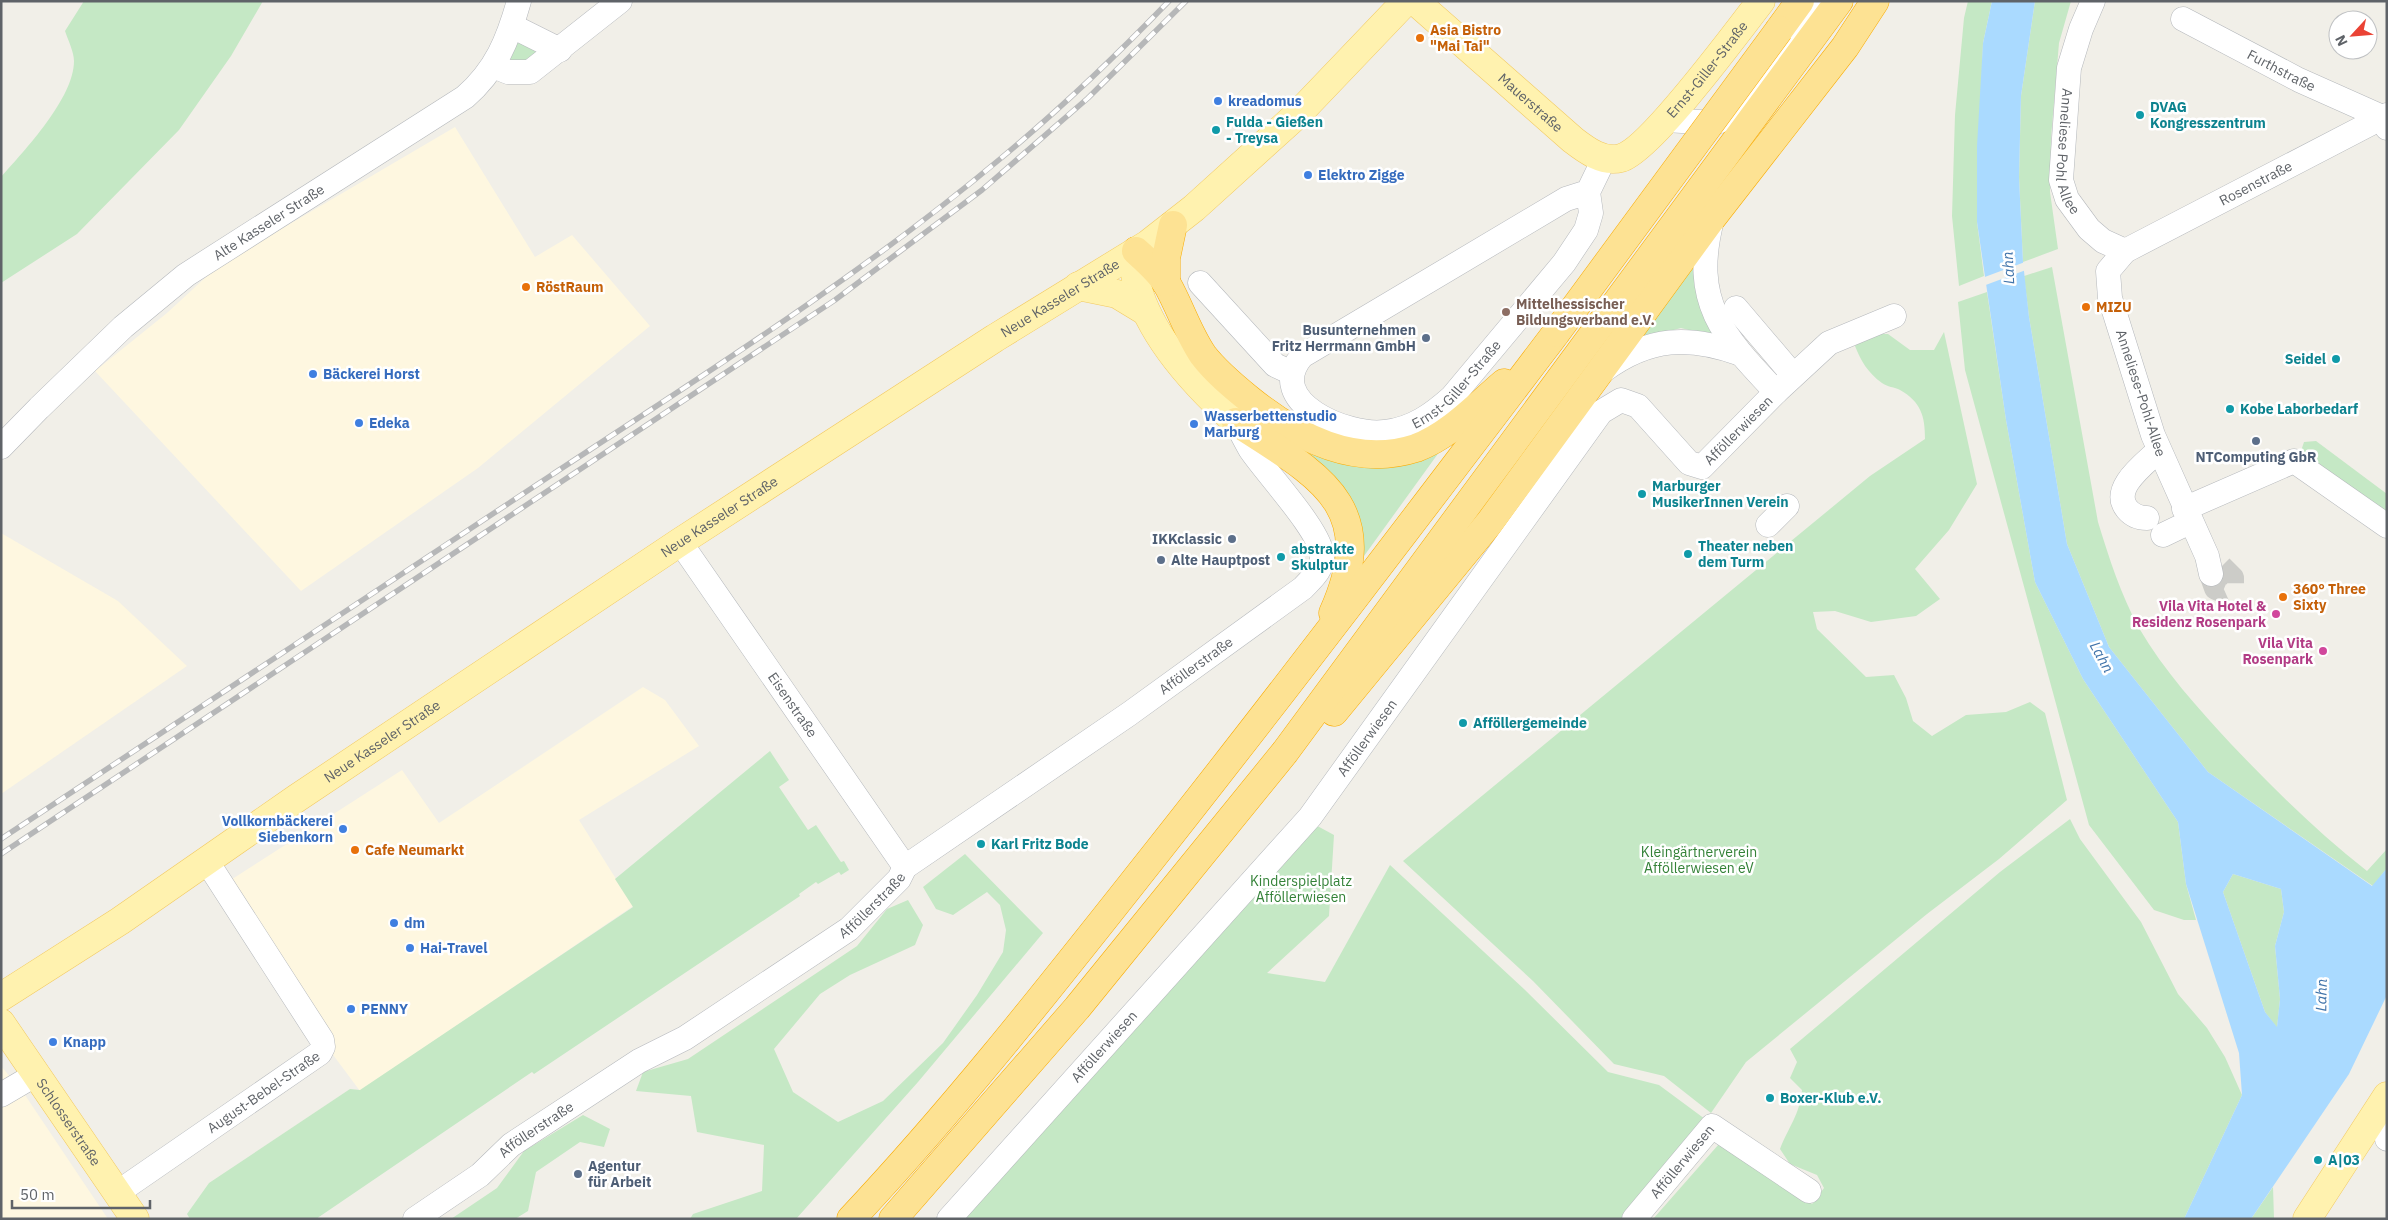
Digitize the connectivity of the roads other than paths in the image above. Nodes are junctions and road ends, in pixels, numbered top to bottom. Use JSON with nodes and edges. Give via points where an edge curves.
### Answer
{"nodes":[{"id":1,"x":519,"y":1,"type":"edge"},
{"id":2,"x":620,"y":1,"type":"edge"},
{"id":3,"x":1406,"y":1,"type":"edge"},
{"id":4,"x":1415,"y":1,"type":"edge"},
{"id":5,"x":1762,"y":1,"type":"edge"},
{"id":6,"x":1800,"y":1,"type":"edge"},
{"id":7,"x":1822,"y":1,"type":"edge"},
{"id":8,"x":1839,"y":1,"type":"edge"},
{"id":9,"x":1875,"y":1,"type":"edge"},
{"id":10,"x":2093,"y":1,"type":"edge"},
{"id":11,"x":2183,"y":19,"type":"dead end"},
{"id":12,"x":512,"y":26,"type":"junction"},
{"id":13,"x":560,"y":50,"type":"junction"},
{"id":14,"x":493,"y":66,"type":"junction"},
{"id":15,"x":1666,"y":120,"type":"junction"},
{"id":16,"x":2385,"y":120,"type":"edge"},
{"id":17,"x":1604,"y":159,"type":"junction"},
{"id":18,"x":1588,"y":192,"type":"junction"},
{"id":19,"x":1712,"y":218,"type":"junction"},
{"id":20,"x":1172,"y":225,"type":"junction"},
{"id":21,"x":1136,"y":251,"type":"junction"},
{"id":22,"x":2125,"y":251,"type":"junction"},
{"id":23,"x":1166,"y":283,"type":"junction"},
{"id":24,"x":1200,"y":283,"type":"dead end"},
{"id":25,"x":1078,"y":286,"type":"junction"},
{"id":26,"x":1736,"y":308,"type":"dead end"},
{"id":27,"x":1145,"y":311,"type":"junction"},
{"id":28,"x":1894,"y":316,"type":"dead end"},
{"id":29,"x":1549,"y":342,"type":"junction"},
{"id":30,"x":1741,"y":354,"type":"junction"},
{"id":31,"x":1799,"y":369,"type":"junction"},
{"id":32,"x":1600,"y":372,"type":"junction"},
{"id":33,"x":1292,"y":373,"type":"junction"},
{"id":34,"x":1776,"y":392,"type":"junction"},
{"id":35,"x":1236,"y":422,"type":"junction"},
{"id":36,"x":1,"y":447,"type":"edge"},
{"id":37,"x":2159,"y":450,"type":"junction"},
{"id":38,"x":1787,"y":506,"type":"dead end"},
{"id":39,"x":2187,"y":516,"type":"junction"},
{"id":40,"x":1768,"y":525,"type":"dead end"},
{"id":41,"x":2387,"y":526,"type":"edge"},
{"id":42,"x":680,"y":542,"type":"junction"},
{"id":43,"x":2213,"y":566,"type":"tunnel mouth"},
{"id":44,"x":1316,"y":651,"type":"junction"},
{"id":45,"x":1285,"y":752,"type":"junction"},
{"id":46,"x":206,"y":860,"type":"junction"},
{"id":47,"x":905,"y":867,"type":"junction"},
{"id":48,"x":1,"y":996,"type":"edge"},
{"id":49,"x":1,"y":1022,"type":"edge"},
{"id":50,"x":10,"y":1048,"type":"edge"},
{"id":51,"x":35,"y":1075,"type":"junction"},
{"id":52,"x":1,"y":1095,"type":"edge"},
{"id":53,"x":2385,"y":1099,"type":"edge"},
{"id":54,"x":2387,"y":1139,"type":"edge"},
{"id":55,"x":1809,"y":1191,"type":"dead end"},
{"id":56,"x":117,"y":1193,"type":"junction"},
{"id":57,"x":135,"y":1219,"type":"edge"},
{"id":58,"x":415,"y":1219,"type":"edge"},
{"id":59,"x":851,"y":1219,"type":"edge"},
{"id":60,"x":894,"y":1219,"type":"edge"},
{"id":61,"x":949,"y":1219,"type":"edge"},
{"id":62,"x":1634,"y":1219,"type":"edge"},
{"id":63,"x":2307,"y":1219,"type":"edge"}],
"edges":[{"from":1,"to":12,"type":"street","name":"Alte Kasseler Straße"},
{"from":2,"to":13,"type":"street"},
{"from":3,"to":20,"type":"main road","name":"Neue Kasseler Straße","via":[[1299,113]]},
{"from":4,"to":17,"type":"main road","name":"Mauerstraße","via":[[1572,140]]},
{"from":5,"to":15,"type":"main road","name":"Ernst-Giller-Straße"},
{"from":6,"to":29,"type":"highway","bridge":true},
{"from":7,"to":15,"type":"street","via":[[1728,117],[1715,123]]},
{"from":8,"to":45,"type":"highway"},
{"from":9,"to":19,"type":"highway","via":[[1845,47]]},
{"from":10,"to":22,"type":"street","name":"Anneliese Pohl Allee","via":[[2069,68],[2061,180],[2067,199],[2089,229],[2103,241]]},
{"from":11,"to":16,"type":"street","name":"Furthstraße","via":[[2304,72]]},
{"from":12,"to":13,"type":"street"},
{"from":12,"to":14,"type":"street","name":"Alte Kasseler Straße"},
{"from":13,"to":14,"type":"street","via":[[530,72],[508,72]]},
{"from":14,"to":36,"type":"street","name":"Alte Kasseler Straße","via":[[465,97],[186,275],[123,327]]},
{"from":15,"to":17,"type":"main road","name":"Ernst-Giller-Straße","via":[[1628,156]]},
{"from":16,"to":22,"type":"street","name":"Rosenstraße"},
{"from":17,"to":18,"type":"street"},
{"from":18,"to":33,"type":"street","via":[[1566,199],[1302,356]]},
{"from":18,"to":33,"type":"street","name":"Ernst-Giller-Straße","via":[[1592,213],[1586,230],[1564,263],[1452,397],[1432,414],[1411,426],[1385,432],[1362,432],[1322,419],[1305,407],[1297,394]]},
{"from":19,"to":30,"type":"street","name":"Afföllerwiesen","via":[[1705,246],[1709,295],[1723,331]]},
{"from":19,"to":32,"type":"highway"},
{"from":20,"to":21,"type":"main road","name":"Neue Kasseler Straße"},
{"from":20,"to":23,"type":"highway","via":[[1166,258]]},
{"from":21,"to":23,"type":"highway"},
{"from":21,"to":25,"type":"main road","name":"Neue Kasseler Straße"},
{"from":21,"to":27,"type":"main road","via":[[1136,284]]},
{"from":22,"to":37,"type":"street","name":"Anneliese-Pohl-Allee","via":[[2108,271],[2110,298]]},
{"from":23,"to":29,"type":"highway","via":[[1203,354],[1228,381],[1267,413],[1306,438],[1356,453],[1398,452],[1441,435]]},
{"from":24,"to":33,"type":"street","via":[[1275,365]]},
{"from":25,"to":27,"type":"main road","via":[[1117,294]]},
{"from":25,"to":42,"type":"main road","name":"Neue Kasseler Straße"},
{"from":26,"to":31,"type":"street"},
{"from":27,"to":35,"type":"main road","via":[[1193,379]]},
{"from":28,"to":31,"type":"street","name":"Afföllerwiesen","via":[[1829,343]]},
{"from":29,"to":44,"type":"highway"},
{"from":30,"to":32,"type":"street","via":[[1693,341],[1668,342],[1643,347]]},
{"from":30,"to":34,"type":"street","name":"Afföllerwiesen"},
{"from":31,"to":34,"type":"street","name":"Afföllerwiesen"},
{"from":32,"to":45,"type":"highway","via":[[1490,522],[1333,714]]},
{"from":34,"to":61,"type":"street","name":"Afföllerwiesen","via":[[1702,467],[1689,463],[1638,406],[1621,400],[1601,412],[1310,817]]},
{"from":35,"to":44,"type":"highway","via":[[1322,482],[1346,519],[1350,562],[1344,585]]},
{"from":35,"to":47,"type":"street","name":"Afföllerstraße","via":[[1250,449],[1321,548],[1322,561],[1316,574],[1289,599],[1129,714]]},
{"from":37,"to":39,"type":"street","name":"Anneliese-Pohl-Allee"},
{"from":37,"to":39,"type":"street","via":[[2125,484],[2123,502],[2128,510],[2155,526]]},
{"from":38,"to":40,"type":"street"},
{"from":39,"to":41,"type":"street","via":[[2294,461]]},
{"from":39,"to":43,"type":"street","name":"Anneliese-Pohl-Allee"},
{"from":42,"to":46,"type":"main road","name":"Neue Kasseler Straße"},
{"from":42,"to":47,"type":"street","name":"Eisenstraße"},
{"from":44,"to":59,"type":"highway","via":[[1040,1001]]},
{"from":45,"to":60,"type":"highway","via":[[1077,1008]]},
{"from":46,"to":48,"type":"main road","name":"Neue Kasseler Straße","via":[[120,921]]},
{"from":46,"to":56,"type":"street","name":"August-Bebel-Straße","via":[[322,1040],[323,1048]]},
{"from":47,"to":58,"type":"street","name":"Afföllerstraße","via":[[899,880],[848,929],[685,1038],[638,1061],[510,1145],[480,1175]]},
{"from":49,"to":50,"type":"main road","name":"Schlosserstraße"},
{"from":50,"to":51,"type":"main road","name":"Schlosserstraße"},
{"from":51,"to":52,"type":"street"},
{"from":51,"to":56,"type":"main road","name":"Schlosserstraße"},
{"from":53,"to":54,"type":"street"},
{"from":53,"to":63,"type":"main road"},
{"from":55,"to":62,"type":"street","name":"Afföllerwiesen","via":[[1712,1126]]},
{"from":56,"to":57,"type":"main road","name":"Schlosserstraße"}]}
